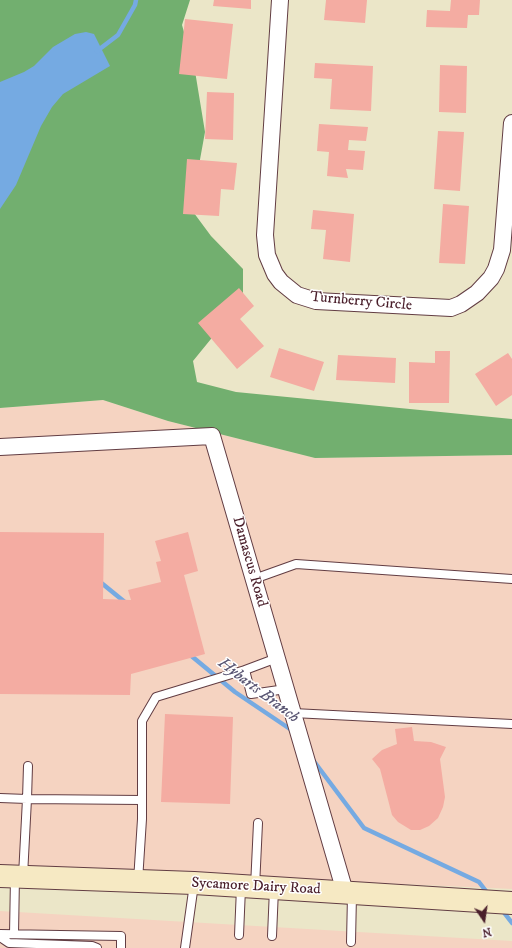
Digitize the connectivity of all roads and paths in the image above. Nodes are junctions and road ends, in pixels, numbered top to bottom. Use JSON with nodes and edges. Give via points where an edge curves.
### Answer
{"nodes":[{"id":1,"x":280,"y":0,"type":"edge"},
{"id":2,"x":512,"y":123,"type":"edge"},
{"id":3,"x":0,"y":447,"type":"edge"},
{"id":4,"x":254,"y":579,"type":"junction"},
{"id":5,"x":512,"y":579,"type":"edge"},
{"id":6,"x":277,"y":658,"type":"junction"},
{"id":7,"x":245,"y":670,"type":"junction"},
{"id":8,"x":286,"y":689,"type":"junction"},
{"id":9,"x":293,"y":713,"type":"junction"},
{"id":10,"x":512,"y":724,"type":"edge"},
{"id":11,"x":28,"y":766,"type":"dead end"},
{"id":12,"x":0,"y":798,"type":"edge"},
{"id":13,"x":26,"y":798,"type":"junction"},
{"id":14,"x":142,"y":800,"type":"junction"},
{"id":15,"x":258,"y":823,"type":"dead end"},
{"id":16,"x":13,"y":876,"type":"edge"},
{"id":17,"x":138,"y":882,"type":"junction"},
{"id":18,"x":194,"y":884,"type":"junction"},
{"id":19,"x":257,"y":887,"type":"junction"},
{"id":20,"x":349,"y":893,"type":"junction"},
{"id":21,"x":512,"y":903,"type":"edge"},
{"id":22,"x":0,"y":934,"type":"edge"},
{"id":23,"x":14,"y":934,"type":"junction"},
{"id":24,"x":239,"y":935,"type":"dead end"},
{"id":25,"x":272,"y":936,"type":"dead end"},
{"id":26,"x":0,"y":937,"type":"edge"},
{"id":27,"x":351,"y":942,"type":"dead end"},
{"id":28,"x":97,"y":948,"type":"edge"},
{"id":29,"x":121,"y":948,"type":"edge"},
{"id":30,"x":185,"y":948,"type":"edge"}],
"edges":[{"from":1,"to":2,"type":"street","name":"Turnberry Circle","via":[[265,235],[267,255],[275,274],[297,295],[316,301],[451,308],[477,293],[493,274],[502,250]]},
{"from":3,"to":4,"type":"street","name":"Damascus Road","via":[[212,436]]},
{"from":4,"to":5,"type":"lane","via":[[296,564]]},
{"from":4,"to":6,"type":"street","name":"Damascus Road"},
{"from":6,"to":7,"type":"lane"},
{"from":6,"to":8,"type":"street","name":"Damascus Road"},
{"from":7,"to":8,"type":"lane","via":[[251,694]]},
{"from":7,"to":14,"type":"lane","via":[[156,697],[142,721]]},
{"from":8,"to":9,"type":"street","name":"Damascus Road"},
{"from":9,"to":10,"type":"lane"},
{"from":9,"to":20,"type":"street","name":"Damascus Road"},
{"from":11,"to":13,"type":"lane"},
{"from":12,"to":13,"type":"lane"},
{"from":13,"to":14,"type":"lane"},
{"from":13,"to":16,"type":"lane"},
{"from":14,"to":17,"type":"lane"},
{"from":15,"to":19,"type":"lane"},
{"from":16,"to":17,"type":"main road","name":"Sycamore Dairy Road"},
{"from":16,"to":23,"type":"lane"},
{"from":17,"to":18,"type":"main road","name":"Sycamore Dairy Road"},
{"from":18,"to":19,"type":"main road","name":"Sycamore Dairy Road"},
{"from":18,"to":30,"type":"lane"},
{"from":19,"to":20,"type":"main road","name":"Sycamore Dairy Road"},
{"from":19,"to":24,"type":"lane"},
{"from":19,"to":25,"type":"lane"},
{"from":20,"to":21,"type":"main road","name":"Sycamore Dairy Road"},
{"from":20,"to":27,"type":"lane"},
{"from":22,"to":23,"type":"lane"},
{"from":23,"to":29,"type":"lane","via":[[121,936]]},
{"from":26,"to":28,"type":"lane","via":[[9,943]]}]}
